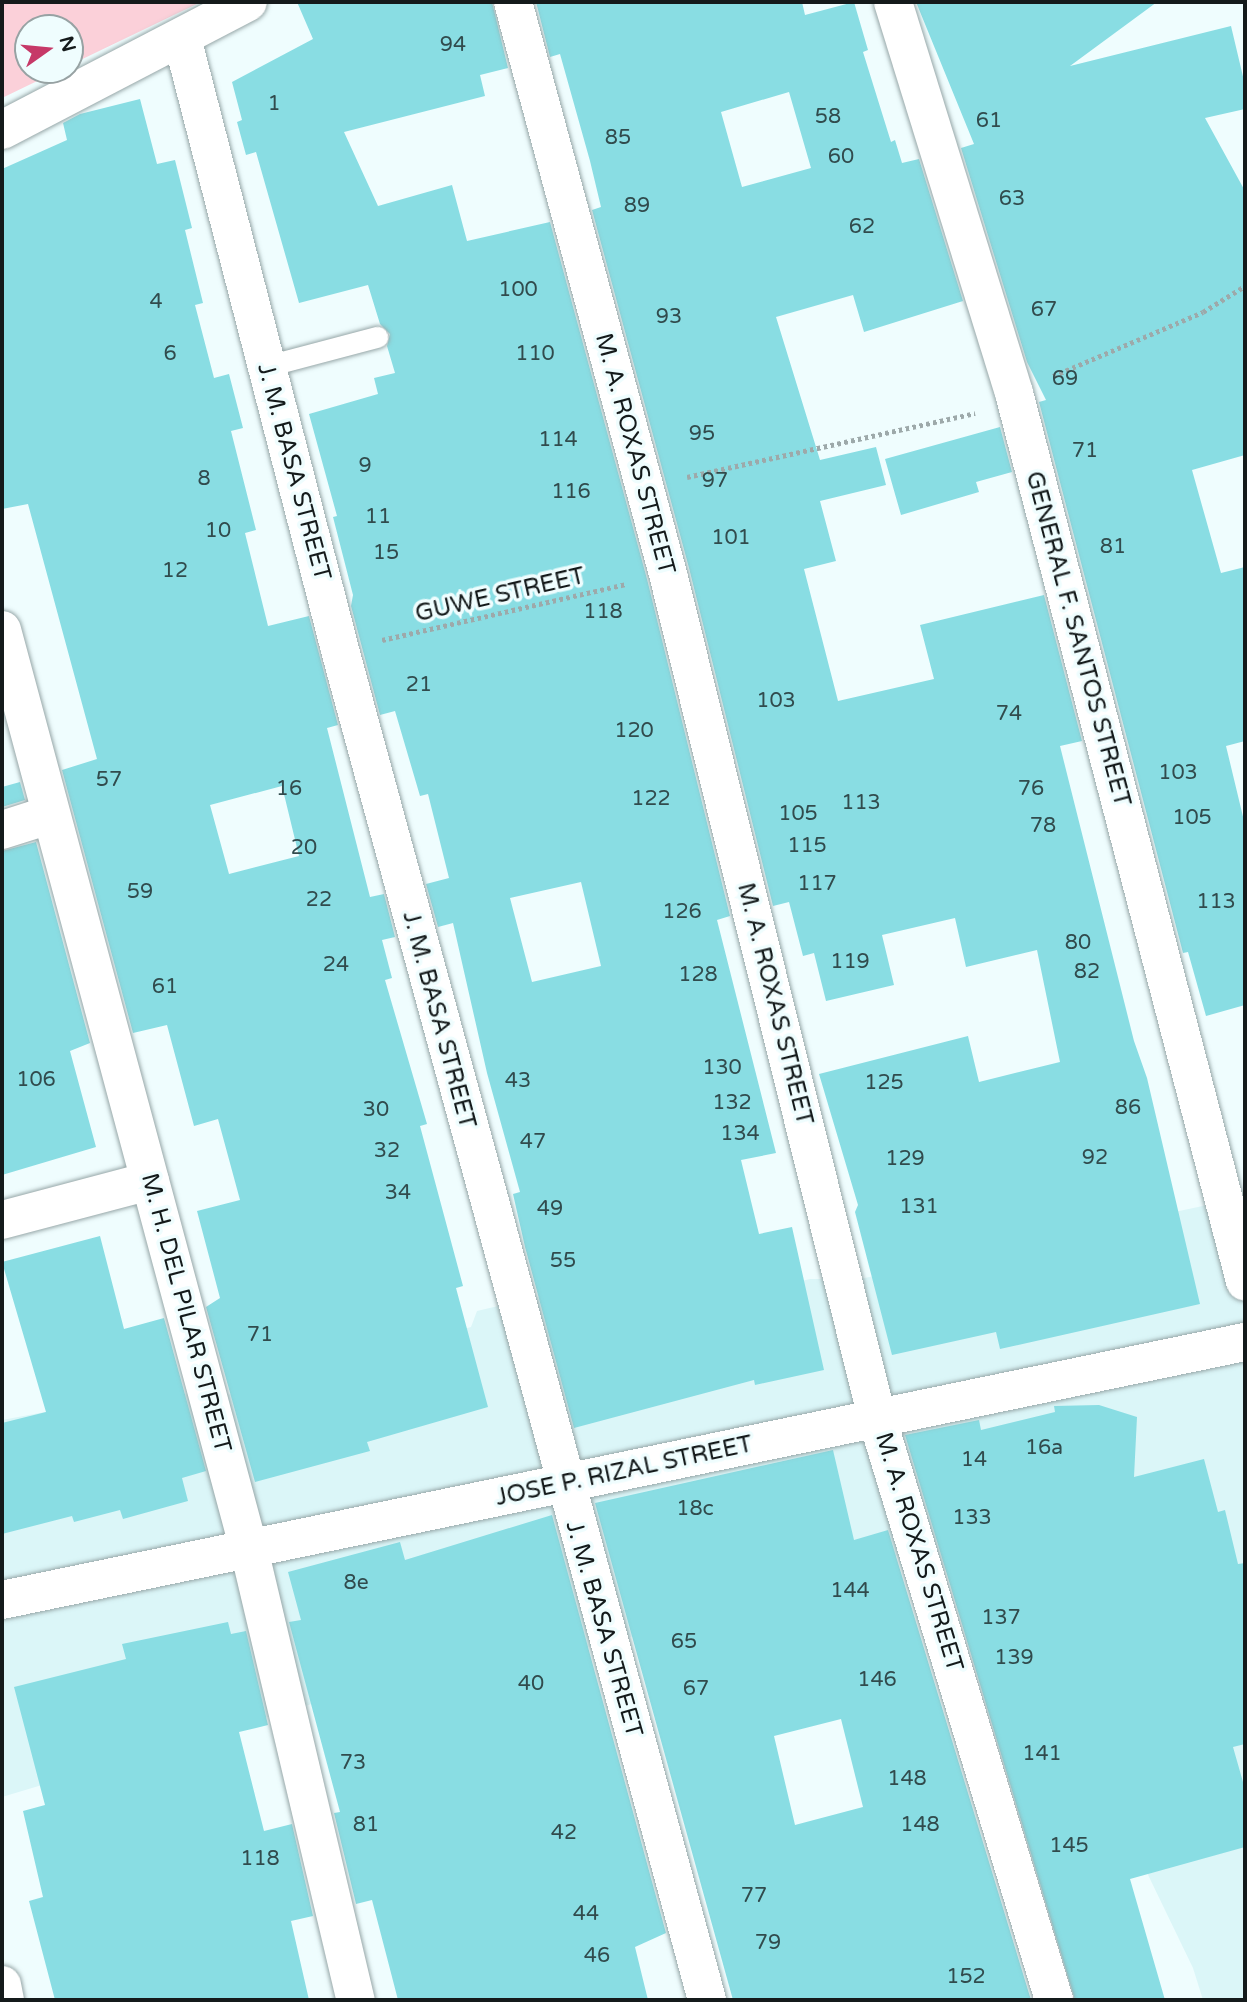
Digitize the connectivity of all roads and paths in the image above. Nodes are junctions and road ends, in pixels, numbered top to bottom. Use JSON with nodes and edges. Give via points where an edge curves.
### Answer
{"nodes":[{"id":1,"x":248,"y":2,"type":"edge"},
{"id":2,"x":513,"y":2,"type":"edge"},
{"id":3,"x":892,"y":2,"type":"edge"},
{"id":4,"x":182,"y":38,"type":"junction"},
{"id":5,"x":2,"y":131,"type":"edge"},
{"id":6,"x":1245,"y":286,"type":"edge"},
{"id":7,"x":377,"y":337,"type":"dead end"},
{"id":8,"x":267,"y":366,"type":"junction"},
{"id":9,"x":1015,"y":399,"type":"junction"},
{"id":10,"x":645,"y":486,"type":"junction"},
{"id":11,"x":667,"y":574,"type":"junction"},
{"id":12,"x":2,"y":630,"type":"edge"},
{"id":13,"x":340,"y":650,"type":"junction"},
{"id":14,"x":49,"y":815,"type":"junction"},
{"id":15,"x":2,"y":830,"type":"edge"},
{"id":16,"x":150,"y":1181,"type":"junction"},
{"id":17,"x":2,"y":1220,"type":"edge"},
{"id":18,"x":1245,"y":1281,"type":"edge"},
{"id":19,"x":1245,"y":1342,"type":"edge"},
{"id":20,"x":877,"y":1418,"type":"junction"},
{"id":21,"x":563,"y":1483,"type":"junction"},
{"id":22,"x":249,"y":1549,"type":"junction"},
{"id":23,"x":2,"y":1600,"type":"edge"},
{"id":24,"x":2,"y":1985,"type":"edge"},
{"id":25,"x":5,"y":2000,"type":"edge"},
{"id":26,"x":356,"y":2000,"type":"edge"},
{"id":27,"x":707,"y":2000,"type":"edge"},
{"id":28,"x":1054,"y":2000,"type":"edge"}],
"edges":[{"from":1,"to":4,"type":"street"},
{"from":2,"to":10,"type":"street","name":"M. A. ROXAS STREET"},
{"from":3,"to":9,"type":"street","name":"GENERAL F. SANTOS STREET"},
{"from":4,"to":5,"type":"street"},
{"from":4,"to":8,"type":"street","name":"J. M. BASA STREET"},
{"from":6,"to":9,"type":"path","via":[[1203,312]]},
{"from":7,"to":8,"type":"lane"},
{"from":8,"to":13,"type":"street","name":"J. M. BASA STREET"},
{"from":9,"to":10,"type":"path"},
{"from":9,"to":18,"type":"street","name":"GENERAL F. SANTOS STREET"},
{"from":10,"to":11,"type":"street","name":"M. A. ROXAS STREET"},
{"from":11,"to":13,"type":"path","name":"GUWE STREET"},
{"from":11,"to":20,"type":"street","name":"M. A. ROXAS STREET"},
{"from":12,"to":14,"type":"street","name":"M. H. DEL PILAR STREET"},
{"from":13,"to":21,"type":"street","name":"J. M. BASA STREET"},
{"from":14,"to":15,"type":"street"},
{"from":14,"to":16,"type":"street","name":"M. H. DEL PILAR STREET"},
{"from":16,"to":17,"type":"street"},
{"from":16,"to":22,"type":"street","name":"M. H. DEL PILAR STREET"},
{"from":19,"to":20,"type":"street","name":"JOSE P. RIZAL STREET"},
{"from":20,"to":21,"type":"street","name":"JOSE P. RIZAL STREET"},
{"from":20,"to":28,"type":"street","name":"M. A. ROXAS STREET"},
{"from":21,"to":22,"type":"street","name":"JOSE P. RIZAL STREET"},
{"from":21,"to":27,"type":"street","name":"J. M. BASA STREET"},
{"from":22,"to":23,"type":"street","name":"JOSE P. RIZAL STREET"},
{"from":22,"to":26,"type":"street","name":"M. H. DEL PILAR STREET"},
{"from":24,"to":25,"type":"street"}]}
